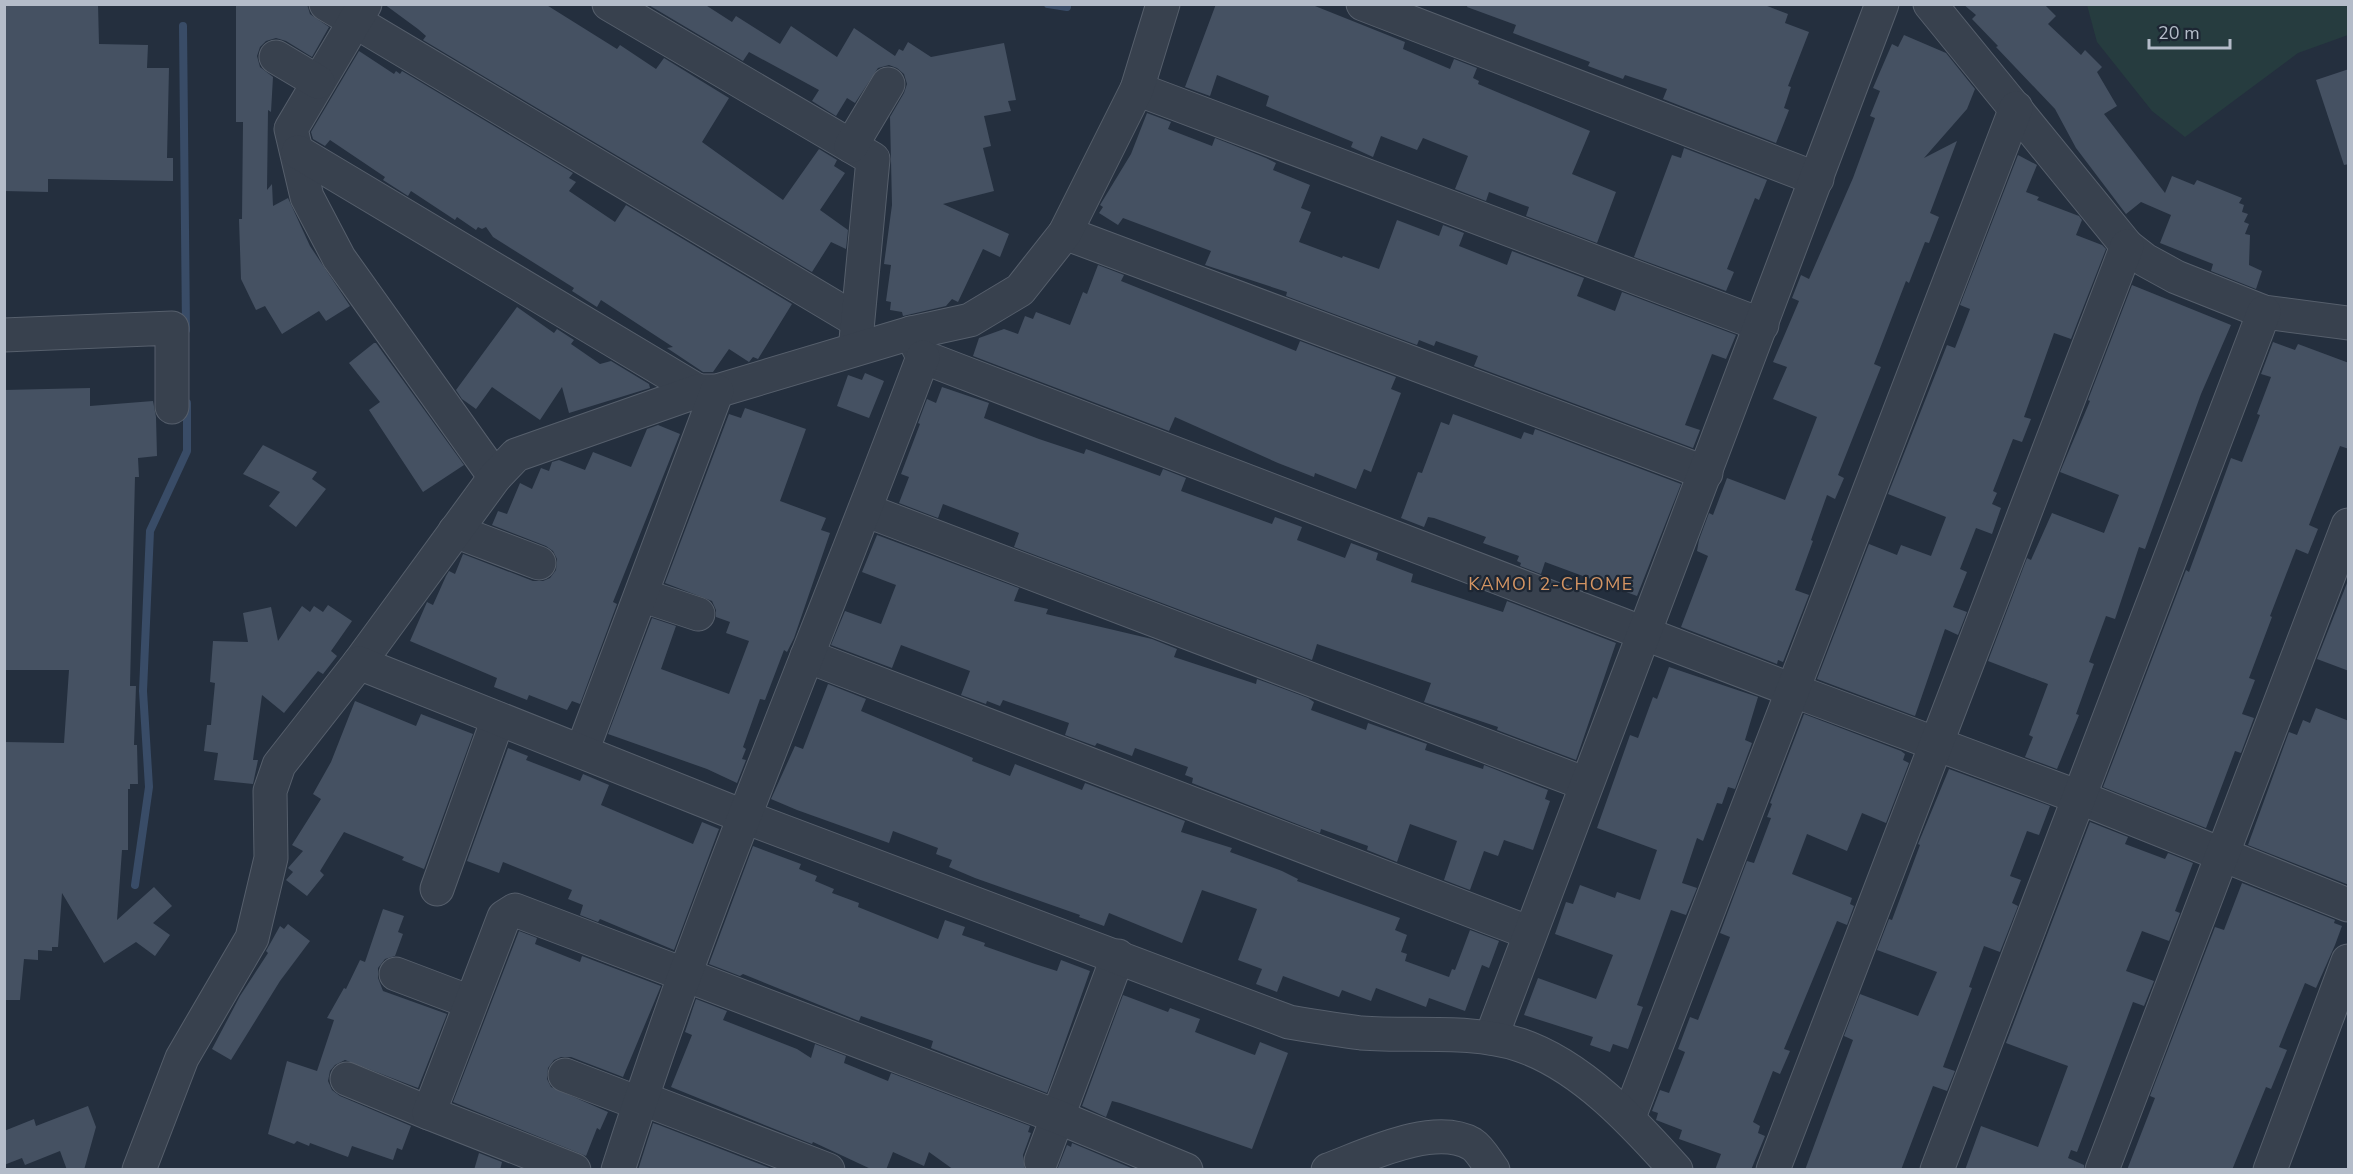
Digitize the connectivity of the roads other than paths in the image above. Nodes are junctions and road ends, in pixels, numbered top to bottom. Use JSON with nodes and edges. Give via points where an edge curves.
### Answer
{"nodes":[{"id":1,"x":326,"y":4,"type":"edge"},
{"id":2,"x":609,"y":4,"type":"edge"},
{"id":3,"x":1163,"y":4,"type":"edge"},
{"id":4,"x":1363,"y":4,"type":"edge"},
{"id":5,"x":1882,"y":4,"type":"edge"},
{"id":6,"x":1930,"y":4,"type":"edge"},
{"id":7,"x":360,"y":13,"type":"edge"},
{"id":8,"x":276,"y":57,"type":"dead end"},
{"id":9,"x":318,"y":82,"type":"junction"},
{"id":10,"x":888,"y":84,"type":"dead end"},
{"id":11,"x":1137,"y":89,"type":"junction"},
{"id":12,"x":2016,"y":108,"type":"junction"},
{"id":13,"x":851,"y":146,"type":"junction"},
{"id":14,"x":298,"y":152,"type":"junction"},
{"id":15,"x":1817,"y":178,"type":"junction"},
{"id":16,"x":1065,"y":232,"type":"junction"},
{"id":17,"x":2127,"y":246,"type":"junction"},
{"id":18,"x":2264,"y":312,"type":"junction"},
{"id":19,"x":2349,"y":323,"type":"edge"},
{"id":20,"x":1762,"y":325,"type":"junction"},
{"id":21,"x":4,"y":334,"type":"edge"},
{"id":22,"x":856,"y":334,"type":"junction"},
{"id":23,"x":917,"y":345,"type":"junction"},
{"id":24,"x":708,"y":391,"type":"junction"},
{"id":25,"x":172,"y":407,"type":"dead end"},
{"id":26,"x":1706,"y":473,"type":"junction"},
{"id":27,"x":495,"y":477,"type":"junction"},
{"id":28,"x":865,"y":510,"type":"junction"},
{"id":29,"x":2349,"y":525,"type":"edge"},
{"id":30,"x":455,"y":531,"type":"junction"},
{"id":31,"x":539,"y":563,"type":"dead end"},
{"id":32,"x":640,"y":595,"type":"junction"},
{"id":33,"x":698,"y":614,"type":"dead end"},
{"id":34,"x":1644,"y":633,"type":"junction"},
{"id":35,"x":807,"y":656,"type":"junction"},
{"id":36,"x":359,"y":663,"type":"junction"},
{"id":37,"x":1792,"y":690,"type":"junction"},
{"id":38,"x":498,"y":719,"type":"junction"},
{"id":39,"x":1936,"y":745,"type":"junction"},
{"id":40,"x":582,"y":751,"type":"junction"},
{"id":41,"x":1586,"y":784,"type":"junction"},
{"id":42,"x":2081,"y":798,"type":"junction"},
{"id":43,"x":745,"y":817,"type":"junction"},
{"id":44,"x":2224,"y":853,"type":"junction"},
{"id":45,"x":437,"y":889,"type":"dead end"},
{"id":46,"x":2349,"y":905,"type":"edge"},
{"id":47,"x":1530,"y":933,"type":"junction"},
{"id":48,"x":1118,"y":956,"type":"junction"},
{"id":49,"x":2349,"y":961,"type":"edge"},
{"id":50,"x":396,"y":974,"type":"dead end"},
{"id":51,"x":686,"y":976,"type":"junction"},
{"id":52,"x":470,"y":1002,"type":"junction"},
{"id":53,"x":1491,"y":1038,"type":"junction"},
{"id":54,"x":565,"y":1075,"type":"dead end"},
{"id":55,"x":347,"y":1079,"type":"dead end"},
{"id":56,"x":641,"y":1098,"type":"junction"},
{"id":57,"x":429,"y":1113,"type":"junction"},
{"id":58,"x":1058,"y":1117,"type":"junction"},
{"id":59,"x":1629,"y":1117,"type":"junction"},
{"id":60,"x":1041,"y":1161,"type":"dead end"},
{"id":61,"x":139,"y":1170,"type":"edge"},
{"id":62,"x":574,"y":1170,"type":"edge"},
{"id":63,"x":618,"y":1170,"type":"edge"},
{"id":64,"x":828,"y":1170,"type":"edge"},
{"id":65,"x":1186,"y":1170,"type":"edge"},
{"id":66,"x":1328,"y":1170,"type":"edge"},
{"id":67,"x":1492,"y":1170,"type":"edge"},
{"id":68,"x":1676,"y":1170,"type":"edge"},
{"id":69,"x":1773,"y":1170,"type":"edge"},
{"id":70,"x":1937,"y":1170,"type":"edge"},
{"id":71,"x":2103,"y":1170,"type":"edge"},
{"id":72,"x":2270,"y":1170,"type":"edge"}],
"edges":[{"from":1,"to":7,"type":"street"},
{"from":2,"to":13,"type":"street"},
{"from":3,"to":11,"type":"street"},
{"from":4,"to":15,"type":"street"},
{"from":5,"to":15,"type":"street"},
{"from":6,"to":12,"type":"street"},
{"from":7,"to":9,"type":"street"},
{"from":7,"to":22,"type":"street"},
{"from":8,"to":9,"type":"street"},
{"from":9,"to":14,"type":"street","via":[[291,129]]},
{"from":10,"to":13,"type":"street"},
{"from":11,"to":16,"type":"street"},
{"from":11,"to":20,"type":"street"},
{"from":12,"to":17,"type":"street"},
{"from":12,"to":37,"type":"street"},
{"from":13,"to":22,"type":"street","via":[[873,159]]},
{"from":14,"to":24,"type":"street"},
{"from":14,"to":27,"type":"street","via":[[307,197],[339,258]]},
{"from":15,"to":20,"type":"street"},
{"from":16,"to":23,"type":"street","via":[[1020,290]]},
{"from":16,"to":26,"type":"street"},
{"from":17,"to":18,"type":"street","via":[[2176,277]]},
{"from":17,"to":39,"type":"street"},
{"from":18,"to":19,"type":"street"},
{"from":18,"to":42,"type":"street"},
{"from":20,"to":26,"type":"street"},
{"from":21,"to":25,"type":"street","via":[[172,328]]},
{"from":22,"to":23,"type":"street"},
{"from":22,"to":24,"type":"street"},
{"from":23,"to":28,"type":"street"},
{"from":23,"to":34,"type":"street"},
{"from":24,"to":27,"type":"street","via":[[516,454]]},
{"from":24,"to":32,"type":"street"},
{"from":26,"to":34,"type":"street"},
{"from":27,"to":30,"type":"street"},
{"from":28,"to":35,"type":"street"},
{"from":28,"to":41,"type":"street"},
{"from":29,"to":44,"type":"street"},
{"from":30,"to":31,"type":"street"},
{"from":30,"to":36,"type":"street"},
{"from":32,"to":33,"type":"street"},
{"from":32,"to":40,"type":"street"},
{"from":34,"to":37,"type":"street"},
{"from":34,"to":41,"type":"street"},
{"from":35,"to":43,"type":"street"},
{"from":35,"to":47,"type":"street"},
{"from":36,"to":38,"type":"street"},
{"from":36,"to":61,"type":"street","via":[[279,765],[270,791],[272,858],[252,938],[182,1058]]},
{"from":37,"to":39,"type":"street"},
{"from":37,"to":59,"type":"street"},
{"from":38,"to":40,"type":"street"},
{"from":38,"to":45,"type":"street"},
{"from":39,"to":42,"type":"street"},
{"from":39,"to":69,"type":"street"},
{"from":40,"to":43,"type":"street"},
{"from":41,"to":47,"type":"street"},
{"from":42,"to":44,"type":"street"},
{"from":42,"to":70,"type":"street"},
{"from":43,"to":48,"type":"street"},
{"from":43,"to":51,"type":"street"},
{"from":44,"to":46,"type":"street"},
{"from":44,"to":71,"type":"street"},
{"from":47,"to":53,"type":"street"},
{"from":48,"to":53,"type":"street","via":[[1289,1022],[1361,1032]]},
{"from":48,"to":58,"type":"street"},
{"from":49,"to":72,"type":"street"},
{"from":50,"to":52,"type":"street"},
{"from":51,"to":52,"type":"street","via":[[514,910],[504,917]]},
{"from":51,"to":56,"type":"street"},
{"from":51,"to":58,"type":"street"},
{"from":52,"to":57,"type":"street"},
{"from":53,"to":59,"type":"street","via":[[1540,1053]]},
{"from":54,"to":56,"type":"street","via":[[633,1101]]},
{"from":55,"to":57,"type":"street"},
{"from":56,"to":63,"type":"street"},
{"from":56,"to":64,"type":"street"},
{"from":57,"to":62,"type":"street"},
{"from":58,"to":60,"type":"street"},
{"from":58,"to":65,"type":"street"},
{"from":59,"to":68,"type":"street"},
{"from":66,"to":67,"type":"street","via":[[1415,1139],[1450,1137],[1473,1144]]}]}
